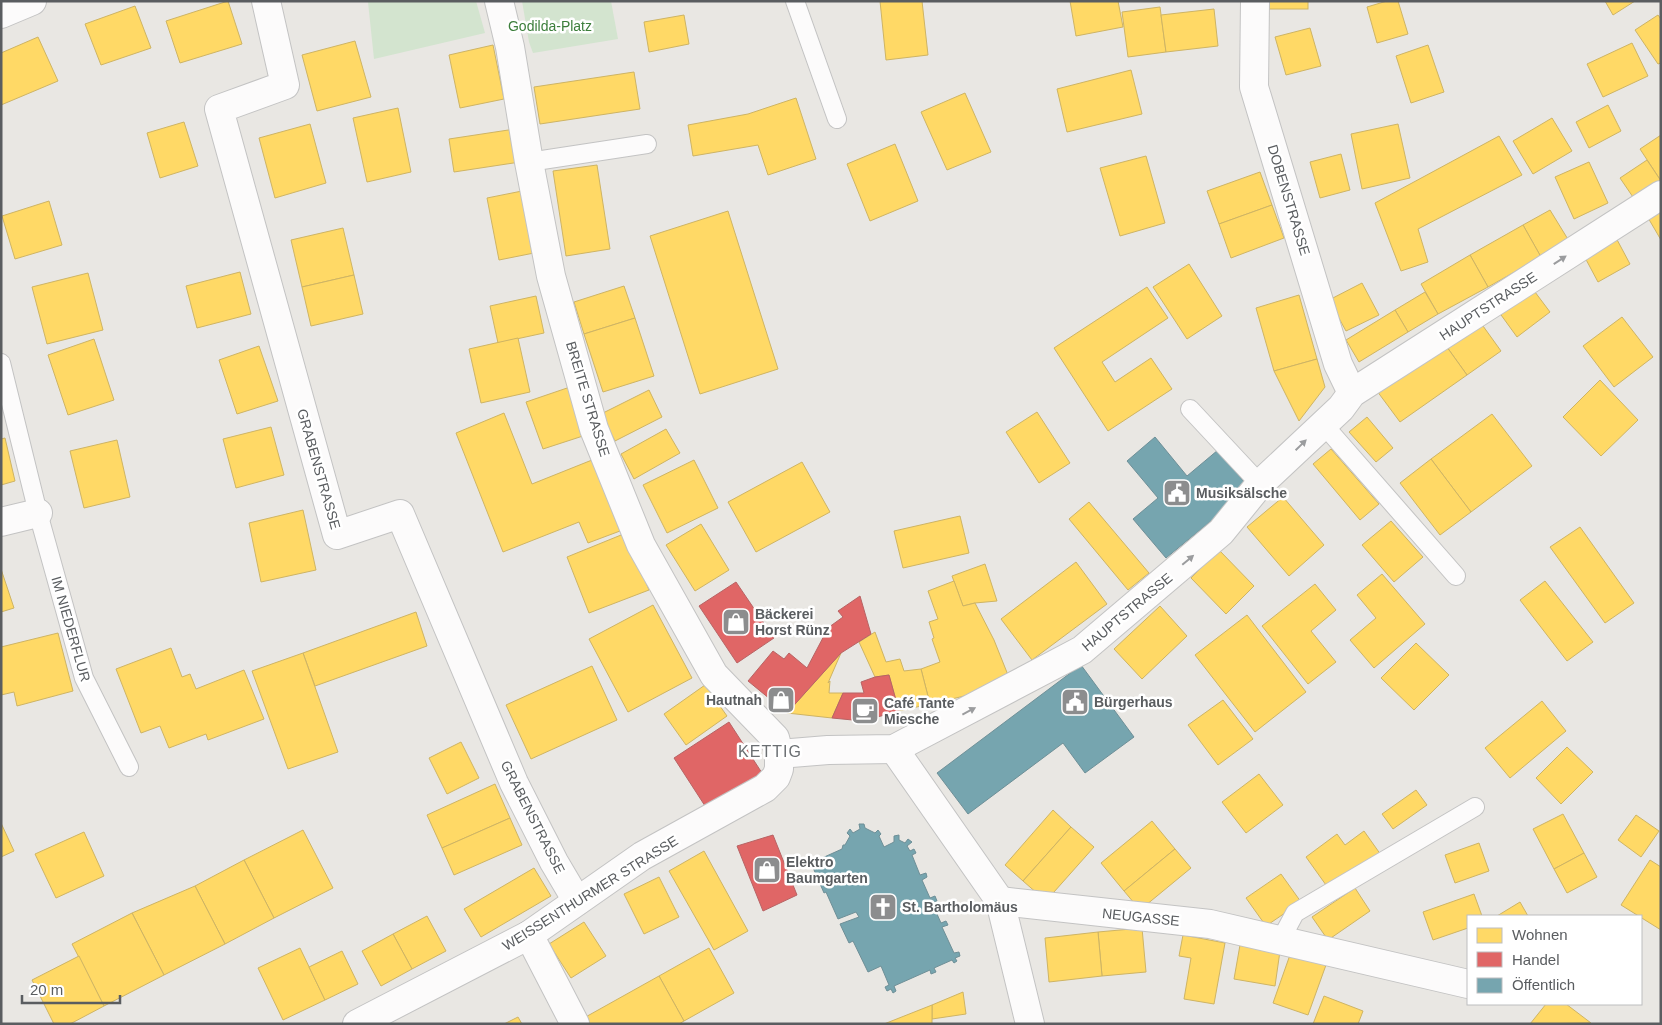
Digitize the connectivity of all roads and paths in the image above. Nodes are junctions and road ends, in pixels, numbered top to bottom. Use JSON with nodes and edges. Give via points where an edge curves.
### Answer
{"nodes":[{"id":1,"x":32,"y":1,"type":"edge"},
{"id":2,"x":266,"y":1,"type":"edge"},
{"id":3,"x":499,"y":1,"type":"edge"},
{"id":4,"x":795,"y":1,"type":"edge"},
{"id":5,"x":1254,"y":1,"type":"edge"},
{"id":6,"x":1,"y":14,"type":"edge"},
{"id":7,"x":837,"y":119,"type":"dead end"},
{"id":8,"x":647,"y":144,"type":"dead end"},
{"id":9,"x":529,"y":162,"type":"junction"},
{"id":10,"x":1661,"y":195,"type":"edge"},
{"id":11,"x":1,"y":363,"type":"edge"},
{"id":12,"x":1352,"y":393,"type":"junction"},
{"id":13,"x":1190,"y":409,"type":"dead end"},
{"id":14,"x":1323,"y":424,"type":"junction"},
{"id":15,"x":1260,"y":484,"type":"junction"},
{"id":16,"x":38,"y":513,"type":"junction"},
{"id":17,"x":1,"y":522,"type":"edge"},
{"id":18,"x":1456,"y":576,"type":"dead end"},
{"id":19,"x":894,"y":750,"type":"junction"},
{"id":20,"x":779,"y":754,"type":"junction"},
{"id":21,"x":129,"y":767,"type":"dead end"},
{"id":22,"x":1475,"y":808,"type":"dead end"},
{"id":23,"x":576,"y":901,"type":"junction"},
{"id":24,"x":1000,"y":901,"type":"junction"},
{"id":25,"x":529,"y":936,"type":"junction"},
{"id":26,"x":1280,"y":941,"type":"junction"},
{"id":27,"x":1467,"y":984,"type":"edge"},
{"id":28,"x":357,"y":1024,"type":"edge"},
{"id":29,"x":575,"y":1024,"type":"edge"},
{"id":30,"x":1030,"y":1024,"type":"edge"}],
"edges":[{"from":1,"to":6,"type":"street"},
{"from":2,"to":23,"type":"street","name":"GRABENSTRASSE","via":[[285,85],[219,109],[337,535],[400,514],[514,783]]},
{"from":3,"to":9,"type":"street","name":"BREITE STRASSE"},
{"from":4,"to":7,"type":"lane"},
{"from":5,"to":12,"type":"street","name":"DOBENSTRASSE","via":[[1254,87],[1338,364]]},
{"from":8,"to":9,"type":"lane"},
{"from":9,"to":20,"type":"street","name":"BREITE STRASSE","via":[[551,276],[594,429],[642,545],[714,674],[775,738]]},
{"from":12,"to":10,"type":"street","name":"HAUPTSTRASSE","one_way":true},
{"from":11,"to":16,"type":"lane","name":"IM NIEDERFLUR"},
{"from":12,"to":14,"type":"street","name":"HAUPTSTRASSE"},
{"from":13,"to":15,"type":"lane"},
{"from":15,"to":14,"type":"street","name":"HAUPTSTRASSE","one_way":true},
{"from":14,"to":18,"type":"lane"},
{"from":19,"to":15,"type":"street","name":"HAUPTSTRASSE","one_way":true,"via":[[1082,650],[1221,532]]},
{"from":16,"to":17,"type":"street"},
{"from":16,"to":21,"type":"lane","name":"IM NIEDERFLUR","via":[[84,678]]},
{"from":19,"to":20,"type":"street"},
{"from":19,"to":24,"type":"street"},
{"from":20,"to":23,"type":"street","name":"WEISSENTHURMER STRASSE","via":[[776,777],[765,788],[642,856]]},
{"from":22,"to":26,"type":"lane","via":[[1295,913]]},
{"from":23,"to":25,"type":"street","name":"WEISSENTHURMER STRASSE"},
{"from":24,"to":26,"type":"street","name":"NEUGASSE","via":[[1210,924]]},
{"from":24,"to":30,"type":"street"},
{"from":25,"to":28,"type":"street","name":"WEISSENTHURMER STRASSE"},
{"from":25,"to":29,"type":"street"},
{"from":26,"to":27,"type":"street","name":"NEUGASSE"}]}
